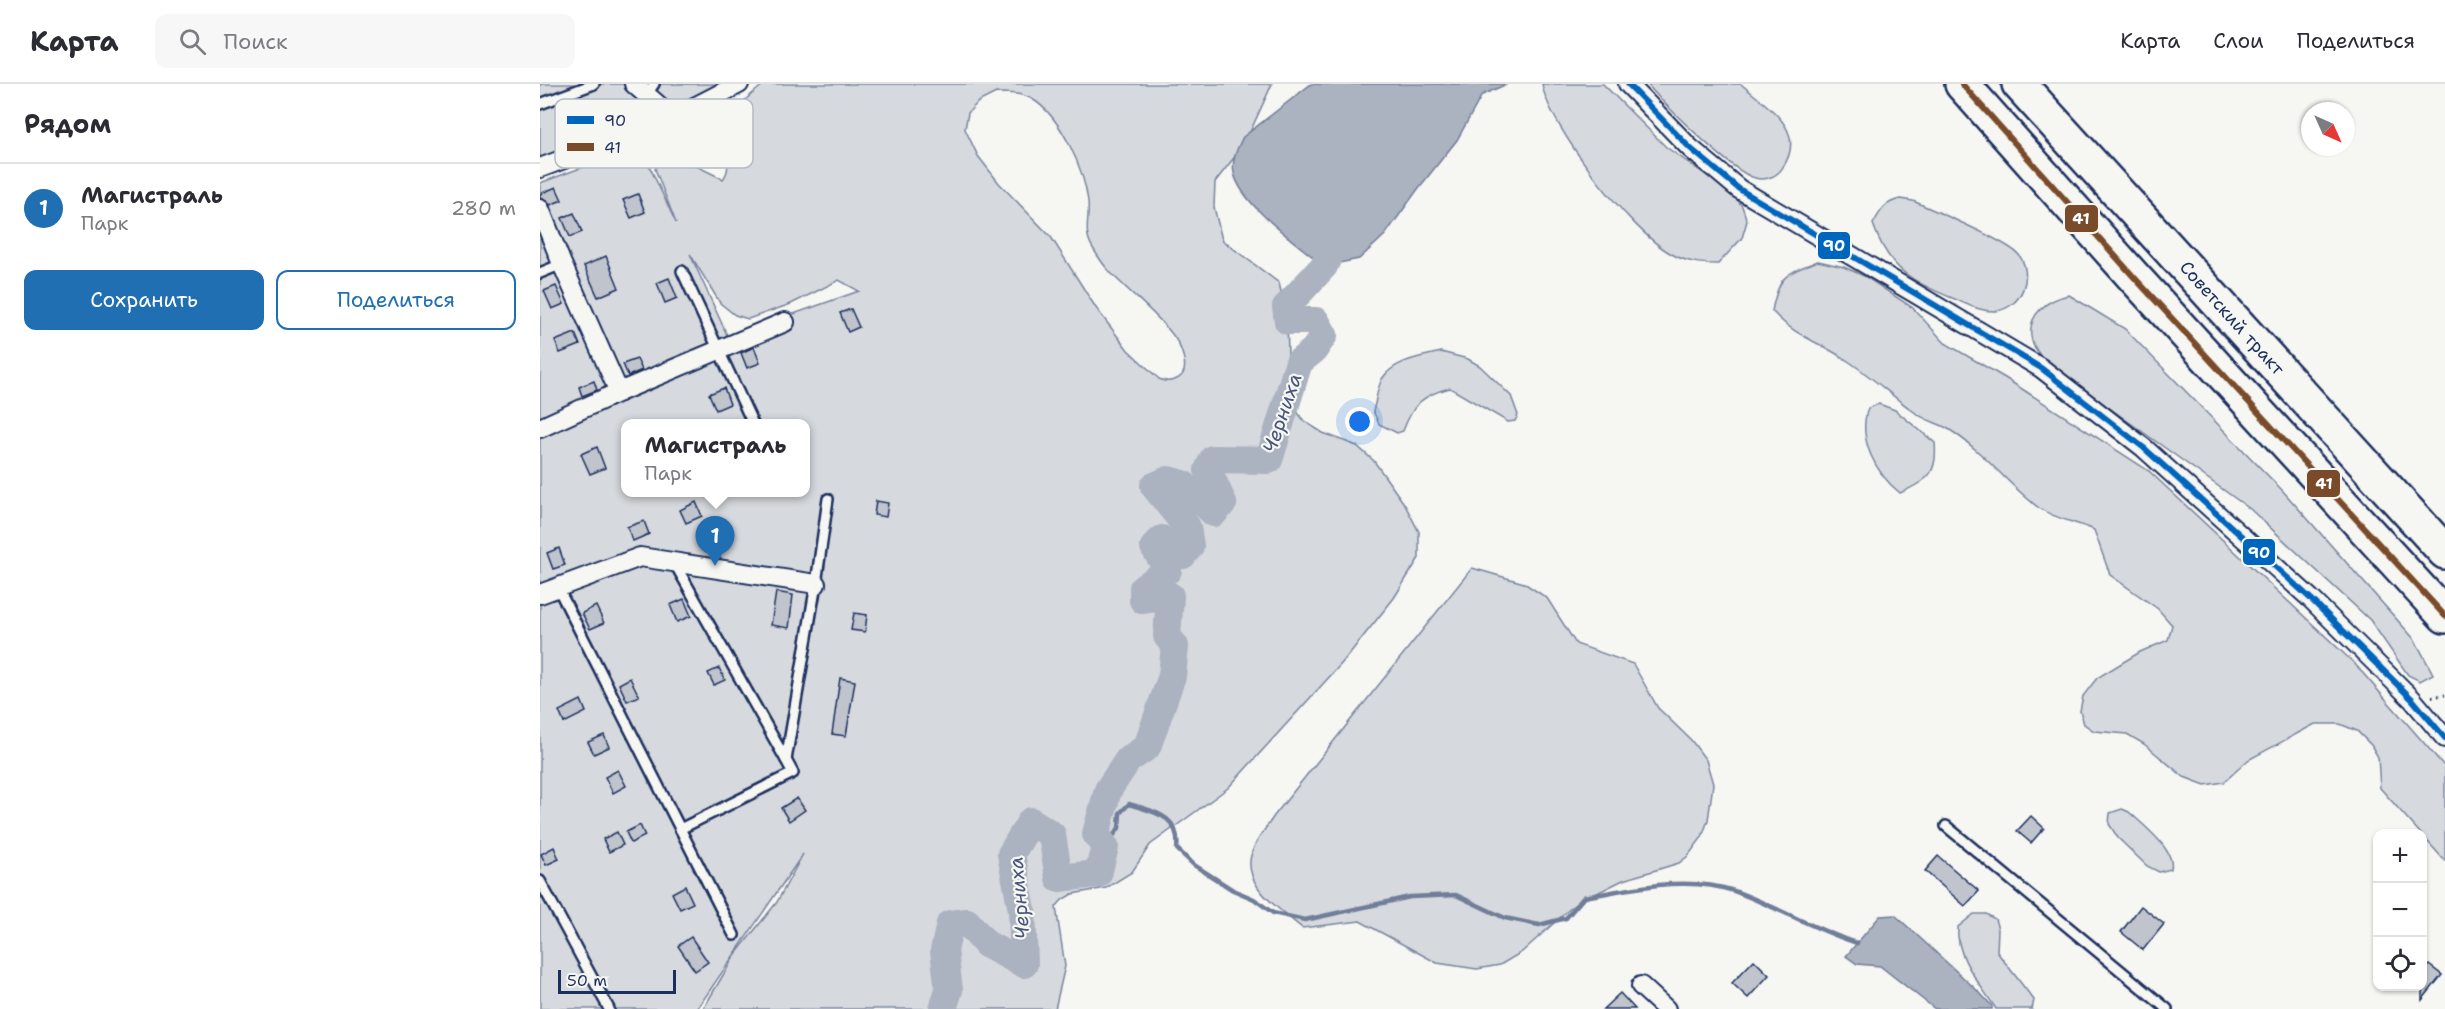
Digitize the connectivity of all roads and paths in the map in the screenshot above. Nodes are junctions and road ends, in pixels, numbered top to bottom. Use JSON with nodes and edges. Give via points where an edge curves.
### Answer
{"nodes":[{"id":1,"x":594,"y":84,"type":"edge"},
{"id":2,"x":739,"y":84,"type":"edge"},
{"id":3,"x":1628,"y":84,"type":"edge"},
{"id":4,"x":1962,"y":84,"type":"edge"},
{"id":5,"x":2019,"y":84,"type":"edge"},
{"id":6,"x":645,"y":87,"type":"edge"},
{"id":7,"x":656,"y":99,"type":"edge"},
{"id":8,"x":710,"y":99,"type":"edge"},
{"id":9,"x":540,"y":104,"type":"edge"},
{"id":10,"x":555,"y":162,"type":"edge"},
{"id":11,"x":540,"y":168,"type":"edge"},
{"id":12,"x":540,"y":208,"type":"edge"},
{"id":13,"x":562,"y":264,"type":"junction"},
{"id":14,"x":682,"y":271,"type":"dead end"},
{"id":15,"x":540,"y":273,"type":"edge"},
{"id":16,"x":785,"y":322,"type":"dead end"},
{"id":17,"x":720,"y":350,"type":"junction"},
{"id":18,"x":619,"y":392,"type":"junction"},
{"id":19,"x":751,"y":419,"type":"edge"},
{"id":20,"x":540,"y":428,"type":"edge"},
{"id":21,"x":828,"y":499,"type":"dead end"},
{"id":22,"x":2445,"y":552,"type":"edge"},
{"id":23,"x":674,"y":561,"type":"junction"},
{"id":24,"x":816,"y":584,"type":"junction"},
{"id":25,"x":558,"y":588,"type":"junction"},
{"id":26,"x":540,"y":594,"type":"edge"},
{"id":27,"x":2445,"y":616,"type":"edge"},
{"id":28,"x":2445,"y":738,"type":"edge"},
{"id":29,"x":786,"y":760,"type":"junction"},
{"id":30,"x":1946,"y":826,"type":"dead end"},
{"id":31,"x":680,"y":829,"type":"junction"},
{"id":32,"x":540,"y":881,"type":"edge"},
{"id":33,"x":734,"y":935,"type":"dead end"},
{"id":34,"x":1641,"y":986,"type":"dead end"},
{"id":35,"x":609,"y":1009,"type":"edge"},
{"id":36,"x":1666,"y":1009,"type":"edge"},
{"id":37,"x":2167,"y":1009,"type":"edge"}],
"edges":[{"from":1,"to":9,"type":"lane"},
{"from":2,"to":8,"type":"street"},
{"from":3,"to":28,"type":"street","via":[[1690,148],[1739,189],[2041,369],[2144,448],[2311,599],[2412,699]]},
{"from":4,"to":27,"type":"highway"},
{"from":5,"to":22,"type":"highway","name":"Советский тракт"},
{"from":6,"to":7,"type":"street"},
{"from":10,"to":11,"type":"street"},
{"from":12,"to":13,"type":"street"},
{"from":13,"to":15,"type":"lane"},
{"from":13,"to":18,"type":"street"},
{"from":14,"to":17,"type":"lane"},
{"from":16,"to":17,"type":"street"},
{"from":17,"to":18,"type":"street"},
{"from":17,"to":19,"type":"lane"},
{"from":18,"to":20,"type":"street"},
{"from":21,"to":24,"type":"lane"},
{"from":23,"to":24,"type":"street"},
{"from":23,"to":25,"type":"street","via":[[640,557]]},
{"from":23,"to":29,"type":"lane"},
{"from":24,"to":29,"type":"lane"},
{"from":25,"to":26,"type":"street"},
{"from":25,"to":31,"type":"lane"},
{"from":29,"to":31,"type":"lane","via":[[793,773]]},
{"from":30,"to":37,"type":"lane"},
{"from":31,"to":33,"type":"lane"},
{"from":32,"to":35,"type":"lane"},
{"from":34,"to":36,"type":"street"}]}
